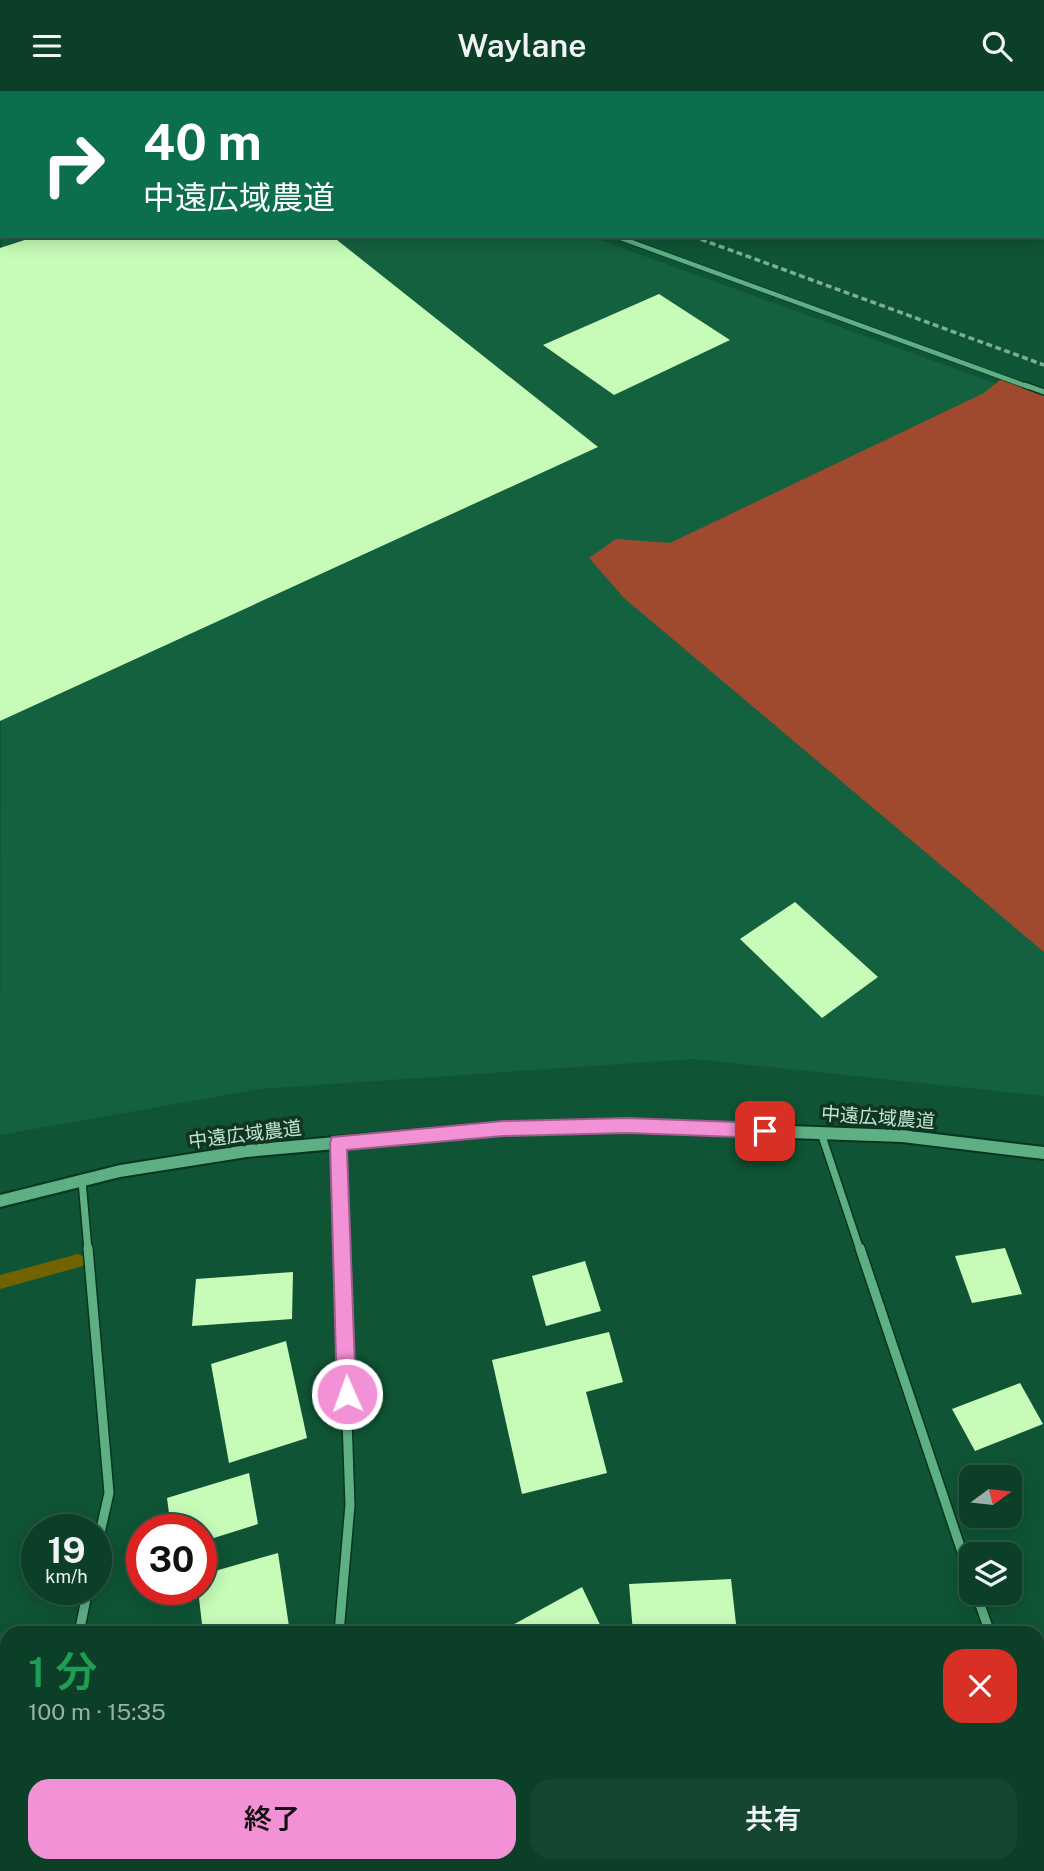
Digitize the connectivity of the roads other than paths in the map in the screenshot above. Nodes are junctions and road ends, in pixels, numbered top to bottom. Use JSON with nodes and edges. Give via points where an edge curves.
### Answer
{"nodes":[{"id":1,"x":620,"y":238,"type":"edge"},
{"id":2,"x":1044,"y":392,"type":"edge"},
{"id":3,"x":820,"y":1132,"type":"junction"},
{"id":4,"x":338,"y":1143,"type":"junction"},
{"id":5,"x":1044,"y":1153,"type":"edge"},
{"id":6,"x":82,"y":1181,"type":"junction"},
{"id":7,"x":0,"y":1201,"type":"edge"},
{"id":8,"x":104,"y":1514,"type":"edge"},
{"id":9,"x":959,"y":1543,"type":"edge"},
{"id":10,"x":85,"y":1605,"type":"edge"},
{"id":11,"x":980,"y":1605,"type":"edge"},
{"id":12,"x":80,"y":1626,"type":"edge"},
{"id":13,"x":340,"y":1626,"type":"edge"},
{"id":14,"x":987,"y":1626,"type":"edge"}],
"edges":[{"from":1,"to":2,"type":"street"},
{"from":3,"to":4,"type":"street","name":"中遠広域農道","via":[[627,1126],[503,1129]]},
{"from":3,"to":5,"type":"street","name":"中遠広域農道","via":[[902,1136]]},
{"from":3,"to":9,"type":"street"},
{"from":4,"to":6,"type":"street","name":"中遠広域農道","via":[[247,1151]]},
{"from":4,"to":13,"type":"street","via":[[350,1506]]},
{"from":6,"to":7,"type":"street","name":"中遠広域農道"},
{"from":6,"to":8,"type":"street","via":[[108,1493]]},
{"from":10,"to":12,"type":"street"},
{"from":11,"to":14,"type":"street"}]}
